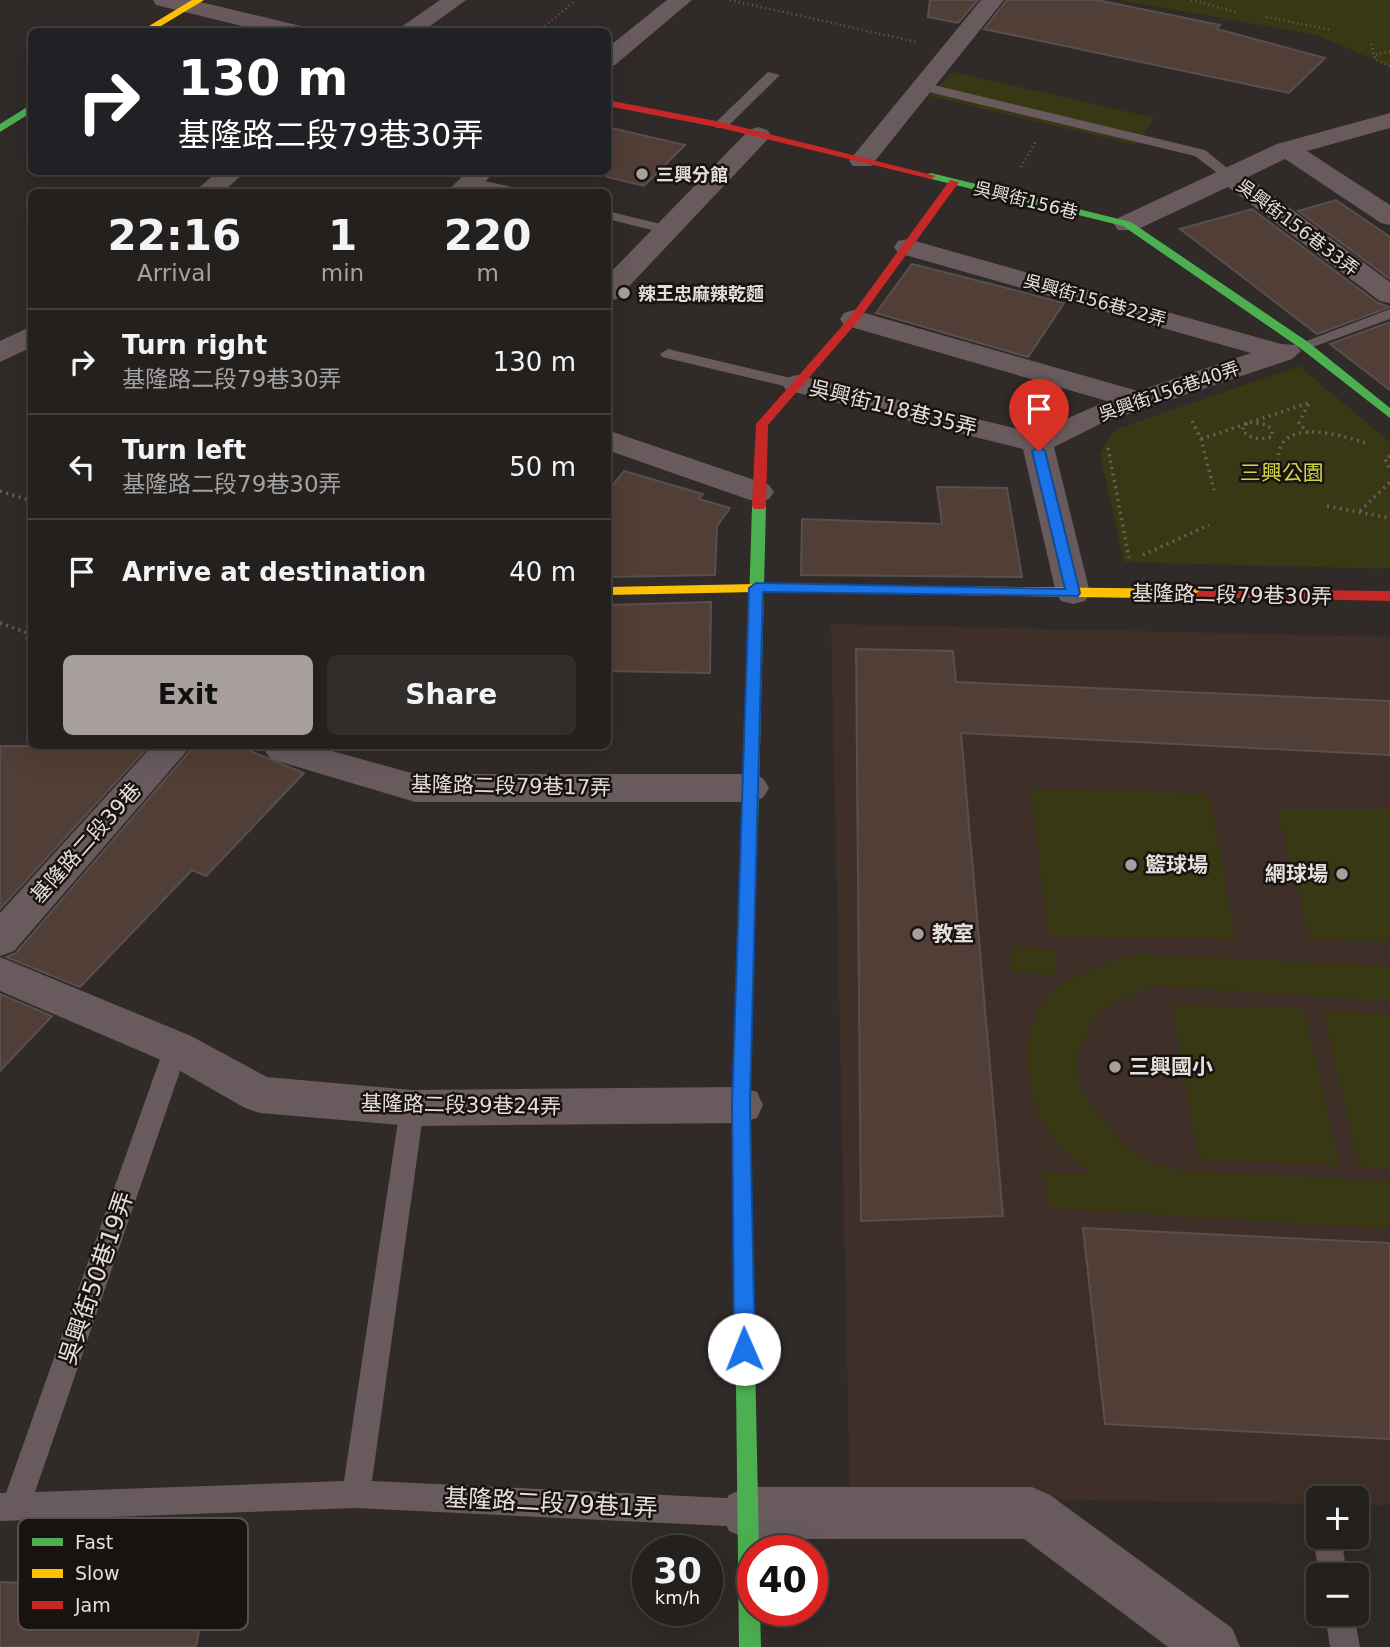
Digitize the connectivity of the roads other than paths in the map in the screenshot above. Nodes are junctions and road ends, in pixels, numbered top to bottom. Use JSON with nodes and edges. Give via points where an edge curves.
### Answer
{"nodes":[{"id":1,"x":164,"y":0,"type":"edge"},
{"id":2,"x":454,"y":0,"type":"edge"},
{"id":3,"x":681,"y":0,"type":"edge"},
{"id":4,"x":993,"y":0,"type":"edge"},
{"id":5,"x":193,"y":2,"type":"edge"},
{"id":6,"x":150,"y":28,"type":"edge"},
{"id":7,"x":283,"y":28,"type":"edge"},
{"id":8,"x":411,"y":28,"type":"edge"},
{"id":9,"x":611,"y":57,"type":"edge"},
{"id":10,"x":773,"y":75,"type":"dead end"},
{"id":11,"x":921,"y":86,"type":"junction"},
{"id":12,"x":611,"y":104,"type":"edge"},
{"id":13,"x":28,"y":110,"type":"edge"},
{"id":14,"x":1390,"y":120,"type":"edge"},
{"id":15,"x":721,"y":125,"type":"junction"},
{"id":16,"x":0,"y":129,"type":"edge"},
{"id":17,"x":758,"y":135,"type":"junction"},
{"id":18,"x":1286,"y":149,"type":"junction"},
{"id":19,"x":862,"y":160,"type":"junction"},
{"id":20,"x":228,"y":175,"type":"edge"},
{"id":21,"x":1230,"y":176,"type":"junction"},
{"id":22,"x":471,"y":182,"type":"edge"},
{"id":23,"x":954,"y":182,"type":"junction"},
{"id":24,"x":211,"y":189,"type":"edge"},
{"id":25,"x":502,"y":189,"type":"edge"},
{"id":26,"x":611,"y":216,"type":"edge"},
{"id":27,"x":1390,"y":217,"type":"edge"},
{"id":28,"x":1128,"y":224,"type":"junction"},
{"id":29,"x":668,"y":230,"type":"junction"},
{"id":30,"x":908,"y":247,"type":"junction"},
{"id":31,"x":611,"y":289,"type":"edge"},
{"id":32,"x":1390,"y":295,"type":"edge"},
{"id":33,"x":1390,"y":314,"type":"edge"},
{"id":34,"x":854,"y":319,"type":"junction"},
{"id":35,"x":28,"y":338,"type":"edge"},
{"id":36,"x":1293,"y":349,"type":"junction"},
{"id":37,"x":0,"y":353,"type":"edge"},
{"id":38,"x":668,"y":354,"type":"dead end"},
{"id":39,"x":797,"y":384,"type":"junction"},
{"id":40,"x":1139,"y":401,"type":"junction"},
{"id":41,"x":1390,"y":414,"type":"edge"},
{"id":42,"x":611,"y":440,"type":"edge"},
{"id":43,"x":1037,"y":443,"type":"junction"},
{"id":44,"x":758,"y":492,"type":"junction"},
{"id":45,"x":756,"y":588,"type":"junction"},
{"id":46,"x":611,"y":591,"type":"edge"},
{"id":47,"x":1073,"y":593,"type":"junction"},
{"id":48,"x":1390,"y":596,"type":"edge"},
{"id":49,"x":170,"y":749,"type":"edge"},
{"id":50,"x":283,"y":749,"type":"edge"},
{"id":51,"x":750,"y":788,"type":"junction"},
{"id":52,"x":0,"y":940,"type":"edge"},
{"id":53,"x":0,"y":973,"type":"edge"},
{"id":54,"x":176,"y":1048,"type":"junction"},
{"id":55,"x":741,"y":1105,"type":"junction"},
{"id":56,"x":412,"y":1108,"type":"junction"},
{"id":57,"x":356,"y":1494,"type":"junction"},
{"id":58,"x":8,"y":1507,"type":"edge"},
{"id":59,"x":747,"y":1513,"type":"junction"},
{"id":60,"x":1342,"y":1626,"type":"edge"},
{"id":61,"x":750,"y":1647,"type":"edge"},
{"id":62,"x":1213,"y":1647,"type":"edge"},
{"id":63,"x":1345,"y":1647,"type":"edge"}],
"edges":[{"from":1,"to":5,"type":"street"},
{"from":2,"to":8,"type":"street"},
{"from":3,"to":9,"type":"street"},
{"from":4,"to":11,"type":"street"},
{"from":5,"to":6,"type":"street"},
{"from":5,"to":7,"type":"street"},
{"from":10,"to":15,"type":"lane"},
{"from":11,"to":19,"type":"street"},
{"from":11,"to":21,"type":"lane","via":[[1200,153]]},
{"from":12,"to":15,"type":"street","name":"吳興街156巷"},
{"from":13,"to":16,"type":"street"},
{"from":14,"to":18,"type":"street"},
{"from":15,"to":17,"type":"street","name":"吳興街156巷"},
{"from":17,"to":19,"type":"street","name":"吳興街156巷"},
{"from":17,"to":29,"type":"street"},
{"from":18,"to":21,"type":"street"},
{"from":18,"to":27,"type":"street"},
{"from":19,"to":23,"type":"street","name":"吳興街156巷"},
{"from":20,"to":24,"type":"street"},
{"from":21,"to":28,"type":"street","name":"吳興街156巷33弄"},
{"from":21,"to":32,"type":"street","name":"吳興街156巷33弄"},
{"from":22,"to":25,"type":"lane"},
{"from":23,"to":28,"type":"street","name":"吳興街156巷"},
{"from":23,"to":30,"type":"street"},
{"from":26,"to":29,"type":"lane"},
{"from":28,"to":36,"type":"street","name":"吳興街156巷"},
{"from":29,"to":31,"type":"street"},
{"from":30,"to":34,"type":"street"},
{"from":30,"to":36,"type":"street","name":"吳興街156巷22弄"},
{"from":33,"to":36,"type":"lane"},
{"from":34,"to":39,"type":"street"},
{"from":34,"to":40,"type":"street"},
{"from":35,"to":37,"type":"street"},
{"from":36,"to":40,"type":"street","name":"吳興街156巷40弄"},
{"from":36,"to":41,"type":"street","name":"吳興街156巷"},
{"from":38,"to":39,"type":"lane"},
{"from":39,"to":43,"type":"street","name":"吳興街118巷35弄"},
{"from":39,"to":44,"type":"street","name":"吳興街118巷35弄","via":[[762,424]]},
{"from":40,"to":43,"type":"street","name":"吳興街156巷40弄"},
{"from":42,"to":44,"type":"street"},
{"from":43,"to":47,"type":"street"},
{"from":44,"to":45,"type":"street","name":"吳興街118巷35弄"},
{"from":45,"to":46,"type":"street","name":"基隆路二段79巷30弄"},
{"from":45,"to":47,"type":"street","name":"基隆路二段79巷30弄"},
{"from":45,"to":51,"type":"street","name":"吳興街118巷35弄"},
{"from":47,"to":48,"type":"street","name":"基隆路二段79巷30弄"},
{"from":49,"to":52,"type":"street","name":"基隆路二段39巷"},
{"from":50,"to":51,"type":"street","name":"基隆路二段79巷17弄","via":[[415,788]]},
{"from":51,"to":55,"type":"street","name":"吳興街118巷35弄"},
{"from":53,"to":54,"type":"street","name":"基隆路二段39巷24弄"},
{"from":54,"to":56,"type":"street","name":"基隆路二段39巷24弄","via":[[260,1095]]},
{"from":54,"to":58,"type":"lane","name":"吳興街50巷19弄"},
{"from":55,"to":56,"type":"street","name":"基隆路二段39巷24弄"},
{"from":55,"to":59,"type":"street","name":"吳興街118巷35弄"},
{"from":56,"to":57,"type":"lane"},
{"from":57,"to":58,"type":"lane","name":"基隆路二段79巷1弄"},
{"from":57,"to":59,"type":"lane","name":"基隆路二段79巷1弄"},
{"from":59,"to":61,"type":"street","name":"吳興街118巷35弄"},
{"from":59,"to":62,"type":"street","via":[[1032,1513]]},
{"from":60,"to":63,"type":"lane"}]}
